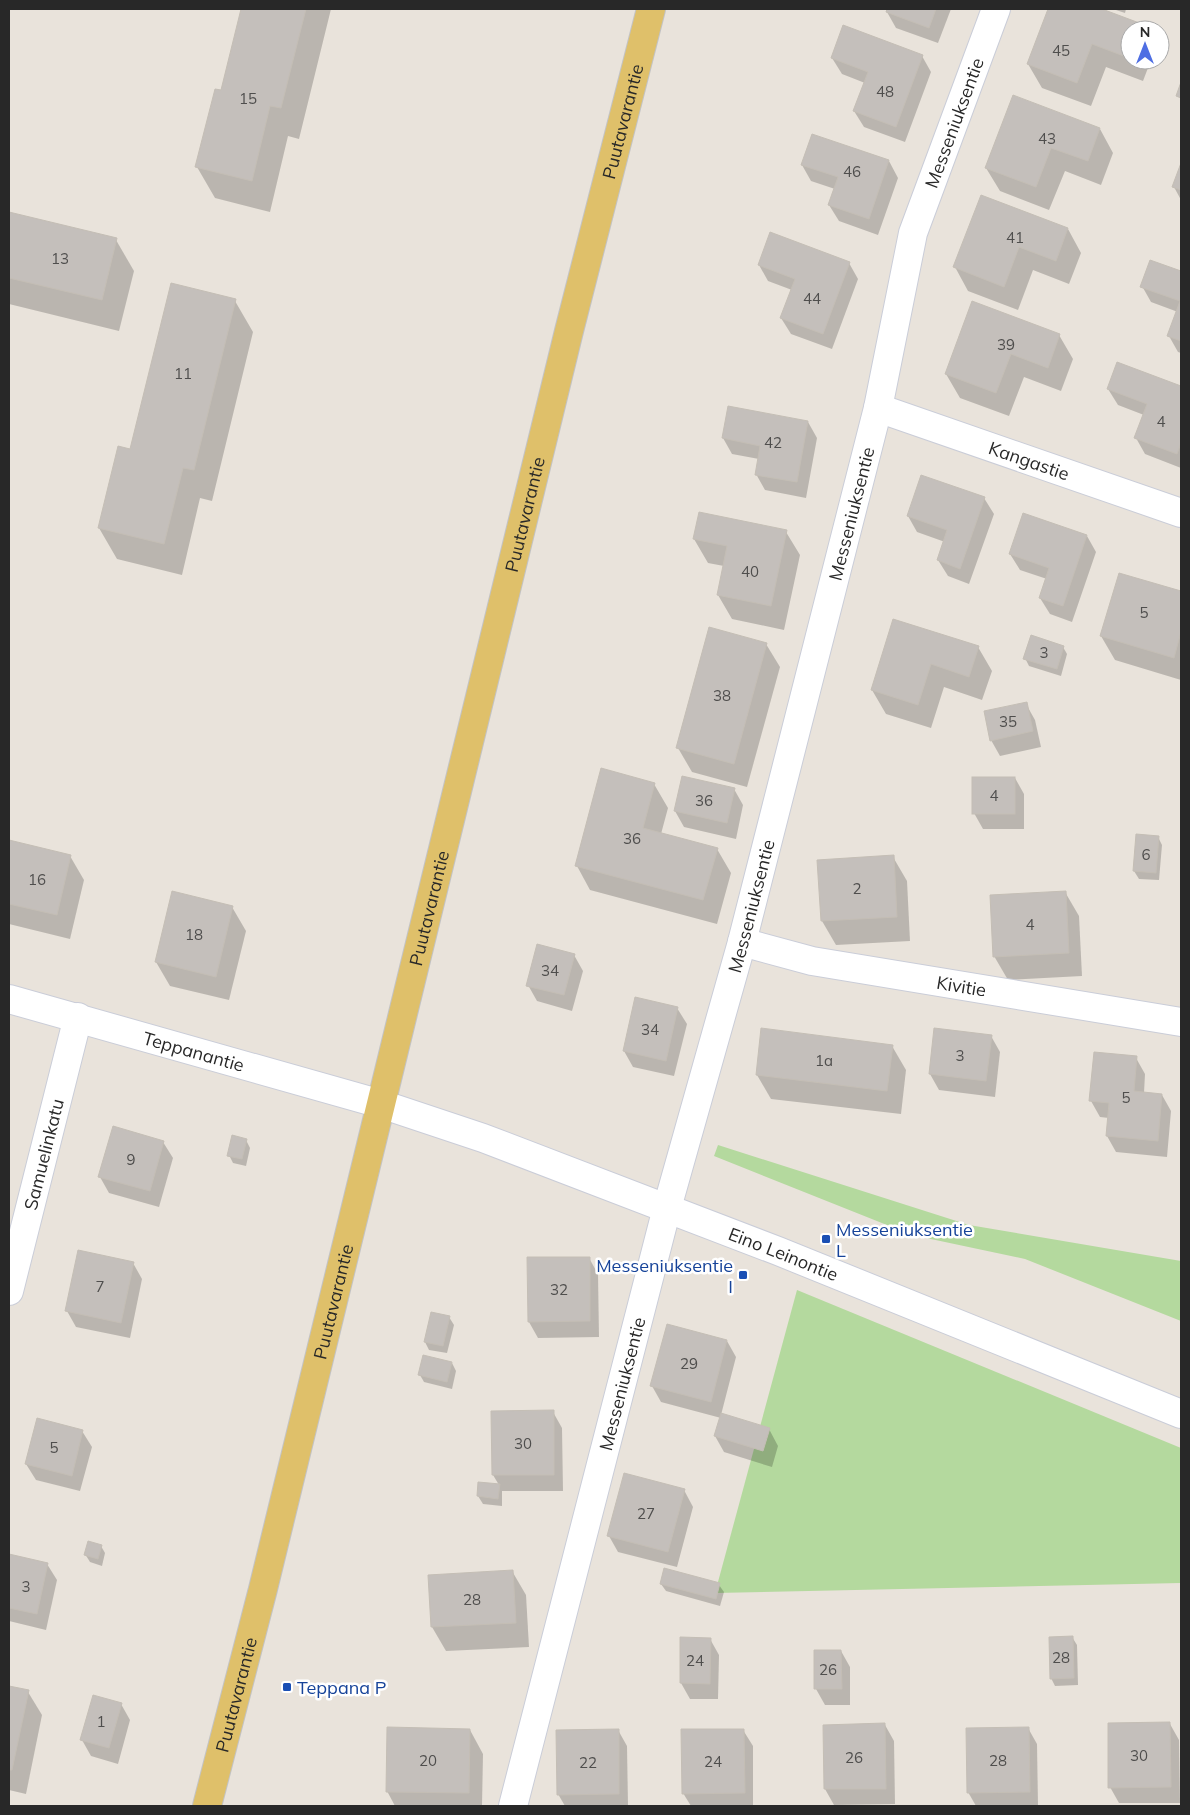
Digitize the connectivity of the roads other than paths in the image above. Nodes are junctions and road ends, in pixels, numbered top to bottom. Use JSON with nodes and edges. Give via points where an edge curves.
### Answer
{"nodes":[{"id":1,"x":651,"y":9,"type":"edge"},
{"id":2,"x":996,"y":9,"type":"edge"},
{"id":3,"x":878,"y":408,"type":"junction"},
{"id":4,"x":1181,"y":513,"type":"edge"},
{"id":5,"x":742,"y":942,"type":"junction"},
{"id":6,"x":9,"y":999,"type":"edge"},
{"id":7,"x":78,"y":1017,"type":"junction"},
{"id":8,"x":1181,"y":1022,"type":"edge"},
{"id":9,"x":381,"y":1104,"type":"junction"},
{"id":10,"x":667,"y":1208,"type":"junction"},
{"id":11,"x":9,"y":1290,"type":"edge"},
{"id":12,"x":1181,"y":1414,"type":"edge"},
{"id":13,"x":207,"y":1806,"type":"edge"},
{"id":14,"x":512,"y":1806,"type":"edge"}],
"edges":[{"from":1,"to":9,"type":"main road","name":"Puutavarantie"},
{"from":2,"to":3,"type":"street","name":"Messeniuksentie","via":[[913,233]]},
{"from":3,"to":4,"type":"street","name":"Kangastie"},
{"from":3,"to":5,"type":"street","name":"Messeniuksentie"},
{"from":5,"to":8,"type":"street","name":"Kivitie","via":[[812,961]]},
{"from":5,"to":10,"type":"street","name":"Messeniuksentie"},
{"from":6,"to":7,"type":"street","name":"Teppanantie"},
{"from":7,"to":9,"type":"street","name":"Teppanantie"},
{"from":7,"to":11,"type":"street","name":"Samuelinkatu"},
{"from":9,"to":10,"type":"street","name":"Eino Leinontie","via":[[483,1138]]},
{"from":9,"to":13,"type":"main road","name":"Puutavarantie","via":[[264,1589]]},
{"from":10,"to":12,"type":"street","name":"Eino Leinontie"},
{"from":10,"to":14,"type":"street","name":"Messeniuksentie"}]}
